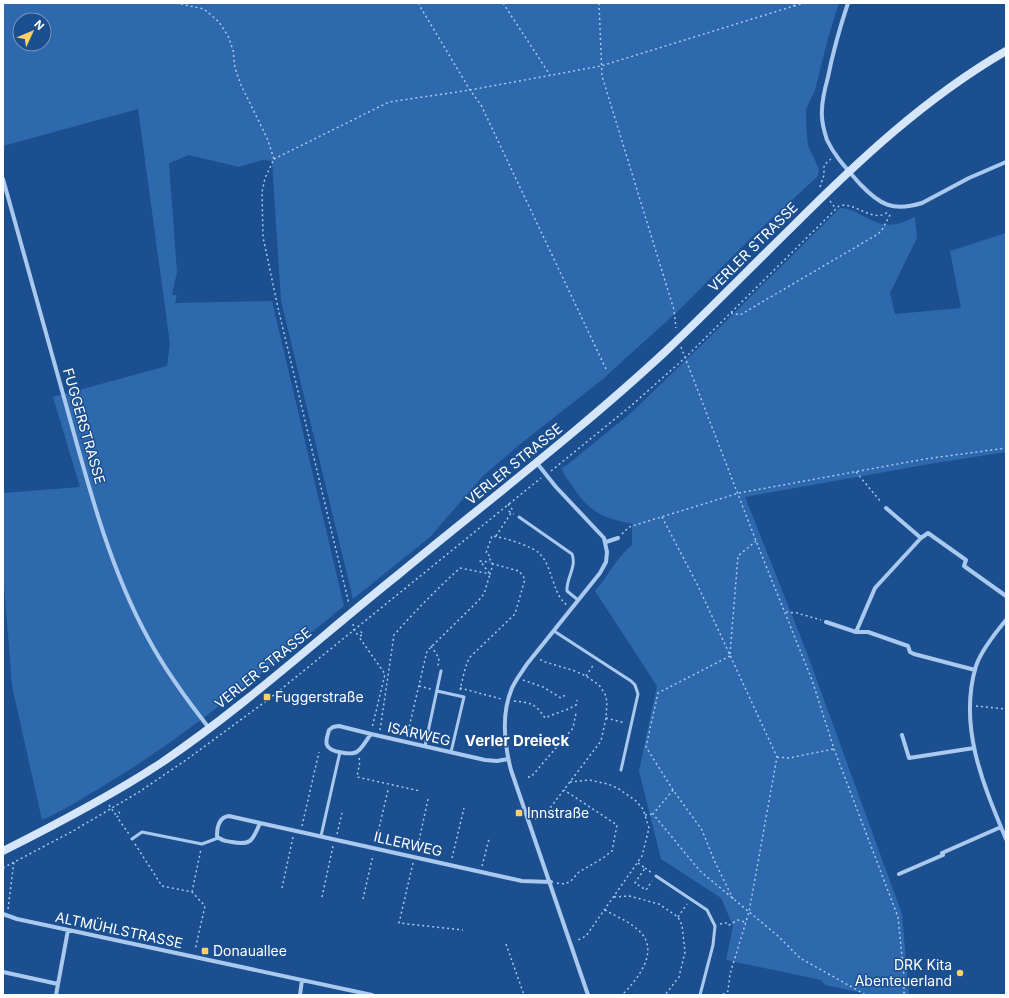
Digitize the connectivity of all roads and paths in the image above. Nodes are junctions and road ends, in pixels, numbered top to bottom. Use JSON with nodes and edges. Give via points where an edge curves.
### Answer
{"nodes":[{"id":1,"x":176,"y":3,"type":"edge"},
{"id":2,"x":418,"y":3,"type":"edge"},
{"id":3,"x":503,"y":3,"type":"edge"},
{"id":4,"x":599,"y":3,"type":"edge"},
{"id":5,"x":793,"y":3,"type":"edge"},
{"id":6,"x":804,"y":3,"type":"edge"},
{"id":7,"x":848,"y":3,"type":"edge"},
{"id":8,"x":794,"y":6,"type":"junction"},
{"id":9,"x":1006,"y":51,"type":"edge"},
{"id":10,"x":601,"y":66,"type":"junction"},
{"id":11,"x":550,"y":75,"type":"junction"},
{"id":12,"x":470,"y":90,"type":"junction"},
{"id":13,"x":274,"y":158,"type":"junction"},
{"id":14,"x":1006,"y":162,"type":"edge"},
{"id":15,"x":849,"y":172,"type":"junction"},
{"id":16,"x":3,"y":179,"type":"edge"},
{"id":17,"x":893,"y":207,"type":"junction"},
{"id":18,"x":731,"y":312,"type":"junction"},
{"id":19,"x":678,"y":339,"type":"junction"},
{"id":20,"x":686,"y":357,"type":"junction"},
{"id":21,"x":606,"y":370,"type":"dead end"},
{"id":22,"x":1006,"y":448,"type":"edge"},
{"id":23,"x":536,"y":462,"type":"junction"},
{"id":24,"x":856,"y":472,"type":"junction"},
{"id":25,"x":546,"y":475,"type":"junction"},
{"id":26,"x":739,"y":493,"type":"junction"},
{"id":27,"x":508,"y":504,"type":"junction"},
{"id":28,"x":886,"y":508,"type":"joint"},
{"id":29,"x":511,"y":513,"type":"junction"},
{"id":30,"x":519,"y":517,"type":"joint"},
{"id":31,"x":662,"y":517,"type":"junction"},
{"id":32,"x":496,"y":536,"type":"junction"},
{"id":33,"x":618,"y":538,"type":"joint"},
{"id":34,"x":921,"y":538,"type":"junction"},
{"id":35,"x":756,"y":540,"type":"junction"},
{"id":36,"x":606,"y":542,"type":"junction"},
{"id":37,"x":490,"y":562,"type":"junction"},
{"id":38,"x":493,"y":564,"type":"junction"},
{"id":39,"x":490,"y":574,"type":"junction"},
{"id":40,"x":1006,"y":596,"type":"edge"},
{"id":41,"x":578,"y":600,"type":"junction"},
{"id":42,"x":571,"y":609,"type":"junction"},
{"id":43,"x":785,"y":612,"type":"junction"},
{"id":44,"x":351,"y":613,"type":"junction"},
{"id":45,"x":1006,"y":620,"type":"edge"},
{"id":46,"x":826,"y":622,"type":"joint"},
{"id":47,"x":354,"y":630,"type":"junction"},
{"id":48,"x":554,"y":631,"type":"junction"},
{"id":49,"x":856,"y":632,"type":"junction"},
{"id":50,"x":431,"y":646,"type":"junction"},
{"id":51,"x":534,"y":655,"type":"junction"},
{"id":52,"x":730,"y":656,"type":"junction"},
{"id":53,"x":597,"y":659,"type":"junction"},
{"id":54,"x":975,"y":670,"type":"junction"},
{"id":55,"x":441,"y":671,"type":"joint"},
{"id":56,"x":586,"y":676,"type":"junction"},
{"id":57,"x":518,"y":678,"type":"junction"},
{"id":58,"x":419,"y":686,"type":"junction"},
{"id":59,"x":460,"y":688,"type":"junction"},
{"id":60,"x":437,"y":691,"type":"junction"},
{"id":61,"x":567,"y":694,"type":"dead end"},
{"id":62,"x":459,"y":696,"type":"junction"},
{"id":63,"x":577,"y":700,"type":"dead end"},
{"id":64,"x":508,"y":701,"type":"junction"},
{"id":65,"x":971,"y":705,"type":"junction"},
{"id":66,"x":1006,"y":709,"type":"edge"},
{"id":67,"x":576,"y":713,"type":"dead end"},
{"id":68,"x":606,"y":718,"type":"junction"},
{"id":69,"x":631,"y":724,"type":"junction"},
{"id":70,"x":210,"y":728,"type":"junction"},
{"id":71,"x":380,"y":729,"type":"dead end"},
{"id":72,"x":371,"y":734,"type":"junction"},
{"id":73,"x":902,"y":735,"type":"dead end"},
{"id":74,"x":406,"y":742,"type":"junction"},
{"id":75,"x":425,"y":746,"type":"junction"},
{"id":76,"x":834,"y":748,"type":"junction"},
{"id":77,"x":974,"y":748,"type":"junction"},
{"id":78,"x":319,"y":752,"type":"dead end"},
{"id":79,"x":340,"y":752,"type":"junction"},
{"id":80,"x":357,"y":752,"type":"junction"},
{"id":81,"x":451,"y":752,"type":"junction"},
{"id":82,"x":777,"y":757,"type":"junction"},
{"id":83,"x":508,"y":759,"type":"junction"},
{"id":84,"x":621,"y":770,"type":"dead end"},
{"id":85,"x":528,"y":777,"type":"dead end"},
{"id":86,"x":570,"y":782,"type":"junction"},
{"id":87,"x":388,"y":790,"type":"dead end"},
{"id":88,"x":564,"y":790,"type":"junction"},
{"id":89,"x":673,"y":790,"type":"junction"},
{"id":90,"x":420,"y":791,"type":"dead end"},
{"id":91,"x":105,"y":798,"type":"junction"},
{"id":92,"x":428,"y":799,"type":"dead end"},
{"id":93,"x":464,"y":808,"type":"dead end"},
{"id":94,"x":112,"y":809,"type":"junction"},
{"id":95,"x":342,"y":813,"type":"dead end"},
{"id":96,"x":653,"y":814,"type":"junction"},
{"id":97,"x":645,"y":815,"type":"junction"},
{"id":98,"x":529,"y":821,"type":"junction"},
{"id":99,"x":260,"y":823,"type":"junction"},
{"id":100,"x":1001,"y":827,"type":"junction"},
{"id":101,"x":295,"y":830,"type":"junction"},
{"id":102,"x":300,"y":832,"type":"junction"},
{"id":103,"x":321,"y":836,"type":"junction"},
{"id":104,"x":218,"y":838,"type":"junction"},
{"id":105,"x":132,"y":839,"type":"junction"},
{"id":106,"x":335,"y":839,"type":"junction"},
{"id":107,"x":489,"y":839,"type":"dead end"},
{"id":108,"x":1006,"y":839,"type":"edge"},
{"id":109,"x":202,"y":844,"type":"junction"},
{"id":110,"x":375,"y":848,"type":"junction"},
{"id":111,"x":3,"y":850,"type":"edge"},
{"id":112,"x":415,"y":857,"type":"junction"},
{"id":113,"x":14,"y":861,"type":"junction"},
{"id":114,"x":638,"y":863,"type":"junction"},
{"id":115,"x":451,"y":865,"type":"junction"},
{"id":116,"x":3,"y":868,"type":"edge"},
{"id":117,"x":645,"y":868,"type":"junction"},
{"id":118,"x":648,"y":870,"type":"dead end"},
{"id":119,"x":481,"y":872,"type":"junction"},
{"id":120,"x":899,"y":874,"type":"dead end"},
{"id":121,"x":656,"y":876,"type":"joint"},
{"id":122,"x":551,"y":882,"type":"junction"},
{"id":123,"x":282,"y":888,"type":"dead end"},
{"id":124,"x":192,"y":892,"type":"junction"},
{"id":125,"x":322,"y":897,"type":"dead end"},
{"id":126,"x":614,"y":897,"type":"junction"},
{"id":127,"x":690,"y":898,"type":"junction"},
{"id":128,"x":363,"y":899,"type":"dead end"},
{"id":129,"x":734,"y":900,"type":"junction"},
{"id":130,"x":605,"y":910,"type":"junction"},
{"id":131,"x":749,"y":912,"type":"junction"},
{"id":132,"x":5,"y":915,"type":"edge"},
{"id":133,"x":678,"y":917,"type":"junction"},
{"id":134,"x":746,"y":922,"type":"junction"},
{"id":135,"x":715,"y":926,"type":"junction"},
{"id":136,"x":68,"y":930,"type":"junction"},
{"id":137,"x":463,"y":930,"type":"dead end"},
{"id":138,"x":571,"y":943,"type":"junction"},
{"id":139,"x":506,"y":944,"type":"dead end"},
{"id":140,"x":194,"y":957,"type":"junction"},
{"id":141,"x":3,"y":972,"type":"edge"},
{"id":142,"x":302,"y":980,"type":"junction"},
{"id":143,"x":58,"y":984,"type":"junction"},
{"id":144,"x":56,"y":995,"type":"edge"},
{"id":145,"x":300,"y":995,"type":"edge"},
{"id":146,"x":372,"y":995,"type":"edge"},
{"id":147,"x":524,"y":995,"type":"edge"},
{"id":148,"x":588,"y":995,"type":"edge"},
{"id":149,"x":622,"y":995,"type":"edge"},
{"id":150,"x":665,"y":995,"type":"edge"},
{"id":151,"x":700,"y":995,"type":"edge"},
{"id":152,"x":722,"y":995,"type":"edge"},
{"id":153,"x":866,"y":995,"type":"edge"},
{"id":154,"x":904,"y":995,"type":"edge"}],
"edges":[{"from":1,"to":13,"type":"path","via":[[204,9],[219,22],[228,36],[241,85]]},
{"from":2,"to":12,"type":"path"},
{"from":3,"to":11,"type":"path"},
{"from":4,"to":10,"type":"path"},
{"from":5,"to":8,"type":"path"},
{"from":6,"to":8,"type":"path"},
{"from":7,"to":15,"type":"street","via":[[829,69],[822,120],[833,151]]},
{"from":8,"to":10,"type":"path"},
{"from":9,"to":15,"type":"main road","name":"VERLER STRASSE","via":[[931,101]]},
{"from":10,"to":11,"type":"path"},
{"from":10,"to":19,"type":"path","via":[[674,310]]},
{"from":11,"to":12,"type":"path"},
{"from":12,"to":13,"type":"path","via":[[389,102]]},
{"from":12,"to":21,"type":"path","via":[[480,105]]},
{"from":13,"to":44,"type":"path","via":[[262,192],[263,237]]},
{"from":14,"to":17,"type":"street","via":[[922,203]]},
{"from":15,"to":17,"type":"street","via":[[874,198]]},
{"from":15,"to":19,"type":"main road","name":"VERLER STRASSE"},
{"from":16,"to":70,"type":"street","name":"FUGGERSTRASSE","via":[[107,544],[147,637],[176,683]]},
{"from":17,"to":18,"type":"path","via":[[878,234],[740,315]]},
{"from":17,"to":18,"type":"path","via":[[880,216],[854,206],[839,206]]},
{"from":18,"to":20,"type":"path"},
{"from":19,"to":23,"type":"main road","name":"VERLER STRASSE"},
{"from":20,"to":25,"type":"path"},
{"from":20,"to":26,"type":"path"},
{"from":22,"to":24,"type":"path"},
{"from":23,"to":25,"type":"street"},
{"from":23,"to":44,"type":"main road","name":"VERLER STRASSE"},
{"from":24,"to":26,"type":"path"},
{"from":24,"to":28,"type":"path"},
{"from":25,"to":27,"type":"path"},
{"from":25,"to":36,"type":"street"},
{"from":26,"to":31,"type":"path"},
{"from":26,"to":35,"type":"path"},
{"from":27,"to":29,"type":"path","via":[[512,509],[509,512]]},
{"from":27,"to":47,"type":"path"},
{"from":28,"to":34,"type":"street"},
{"from":29,"to":30,"type":"path"},
{"from":29,"to":32,"type":"path"},
{"from":30,"to":41,"type":"lane","via":[[572,554],[573,568],[567,592]]},
{"from":31,"to":33,"type":"path","via":[[629,527]]},
{"from":31,"to":52,"type":"path","via":[[698,586]]},
{"from":32,"to":37,"type":"path","via":[[492,536],[486,553],[490,556]]},
{"from":32,"to":42,"type":"path","via":[[514,541],[539,554],[548,566],[559,598]]},
{"from":33,"to":36,"type":"street"},
{"from":34,"to":40,"type":"street","via":[[928,533],[966,560],[964,566]]},
{"from":34,"to":49,"type":"street","via":[[875,588]]},
{"from":35,"to":43,"type":"path"},
{"from":35,"to":52,"type":"path","via":[[738,556]]},
{"from":36,"to":41,"type":"street","via":[[606,562]]},
{"from":37,"to":38,"type":"path"},
{"from":37,"to":39,"type":"path","via":[[480,561]]},
{"from":38,"to":39,"type":"path"},
{"from":38,"to":59,"type":"path","via":[[520,572],[525,579],[515,614],[469,658]]},
{"from":39,"to":50,"type":"path","via":[[484,594]]},
{"from":39,"to":71,"type":"path","via":[[460,568],[394,635]]},
{"from":41,"to":42,"type":"street"},
{"from":42,"to":48,"type":"street"},
{"from":43,"to":46,"type":"path"},
{"from":43,"to":76,"type":"path","via":[[812,680]]},
{"from":44,"to":47,"type":"path"},
{"from":44,"to":70,"type":"main road","name":"VERLER STRASSE"},
{"from":45,"to":54,"type":"street","via":[[993,635]]},
{"from":46,"to":49,"type":"street"},
{"from":47,"to":72,"type":"path","via":[[358,634],[364,634],[359,638],[385,674]]},
{"from":47,"to":94,"type":"path","via":[[229,729]]},
{"from":48,"to":51,"type":"street"},
{"from":48,"to":53,"type":"lane"},
{"from":49,"to":54,"type":"street","via":[[868,632],[908,646],[914,654]]},
{"from":50,"to":55,"type":"path","via":[[439,658],[437,666]]},
{"from":50,"to":58,"type":"path","via":[[427,651]]},
{"from":51,"to":56,"type":"path","via":[[544,662]]},
{"from":51,"to":57,"type":"street"},
{"from":52,"to":82,"type":"path"},
{"from":52,"to":89,"type":"path","via":[[658,693],[646,747]]},
{"from":53,"to":56,"type":"path"},
{"from":53,"to":69,"type":"lane","via":[[635,685],[638,694]]},
{"from":54,"to":65,"type":"street"},
{"from":55,"to":60,"type":"lane"},
{"from":56,"to":68,"type":"path","via":[[605,694]]},
{"from":57,"to":61,"type":"path","via":[[543,687],[561,698]]},
{"from":57,"to":64,"type":"street"},
{"from":58,"to":60,"type":"path"},
{"from":58,"to":74,"type":"path"},
{"from":59,"to":62,"type":"path"},
{"from":59,"to":64,"type":"path"},
{"from":60,"to":62,"type":"lane"},
{"from":60,"to":75,"type":"lane"},
{"from":62,"to":81,"type":"lane","via":[[464,697]]},
{"from":63,"to":64,"type":"path","via":[[576,706],[545,718],[530,702]]},
{"from":64,"to":83,"type":"street","via":[[504,728]]},
{"from":65,"to":66,"type":"path"},
{"from":65,"to":77,"type":"street","via":[[970,726]]},
{"from":67,"to":85,"type":"path","via":[[573,728],[531,777]]},
{"from":68,"to":69,"type":"path"},
{"from":68,"to":86,"type":"path","via":[[601,740]]},
{"from":69,"to":84,"type":"lane"},
{"from":70,"to":91,"type":"main road","name":"VERLER STRASSE"},
{"from":72,"to":74,"type":"street","name":"ISARWEG"},
{"from":72,"to":79,"type":"street","name":"ISARWEG","via":[[339,726],[333,727],[329,730],[326,744],[328,748]]},
{"from":72,"to":80,"type":"street","name":"ISARWEG"},
{"from":73,"to":77,"type":"street","via":[[909,758]]},
{"from":74,"to":75,"type":"street","name":"ISARWEG"},
{"from":75,"to":81,"type":"street","name":"ISARWEG"},
{"from":76,"to":82,"type":"path","via":[[789,758]]},
{"from":76,"to":154,"type":"path","via":[[898,917]]},
{"from":77,"to":100,"type":"street","via":[[977,763]]},
{"from":78,"to":102,"type":"path"},
{"from":79,"to":80,"type":"street"},
{"from":79,"to":103,"type":"lane"},
{"from":80,"to":90,"type":"path","via":[[360,761],[357,777]]},
{"from":81,"to":83,"type":"street","name":"ISARWEG","via":[[485,760]]},
{"from":82,"to":131,"type":"path"},
{"from":83,"to":98,"type":"street"},
{"from":86,"to":88,"type":"path"},
{"from":86,"to":97,"type":"path","via":[[589,780],[608,784],[636,801]]},
{"from":87,"to":110,"type":"path"},
{"from":88,"to":98,"type":"path","via":[[544,816]]},
{"from":88,"to":122,"type":"path","via":[[617,825],[612,851],[579,872],[571,881],[565,884]]},
{"from":89,"to":96,"type":"path"},
{"from":89,"to":129,"type":"path","via":[[702,830]]},
{"from":91,"to":94,"type":"path"},
{"from":91,"to":111,"type":"main road","name":"VERLER STRASSE"},
{"from":92,"to":112,"type":"path"},
{"from":93,"to":115,"type":"path"},
{"from":94,"to":105,"type":"path","via":[[115,814],[119,812],[117,817]]},
{"from":94,"to":113,"type":"path"},
{"from":95,"to":106,"type":"path"},
{"from":96,"to":97,"type":"path"},
{"from":96,"to":129,"type":"path","via":[[700,871]]},
{"from":97,"to":114,"type":"path","via":[[649,828]]},
{"from":98,"to":122,"type":"street"},
{"from":99,"to":101,"type":"street","name":"ILLERWEG"},
{"from":99,"to":104,"type":"street","via":[[248,843]]},
{"from":99,"to":104,"type":"street","name":"ILLERWEG","via":[[224,816],[220,821]]},
{"from":100,"to":108,"type":"street"},
{"from":100,"to":120,"type":"street"},
{"from":101,"to":102,"type":"street","name":"ILLERWEG"},
{"from":101,"to":123,"type":"path"},
{"from":102,"to":103,"type":"street","name":"ILLERWEG"},
{"from":103,"to":106,"type":"street","name":"ILLERWEG"},
{"from":104,"to":109,"type":"lane"},
{"from":105,"to":109,"type":"lane","via":[[142,832]]},
{"from":105,"to":124,"type":"path","via":[[162,886]]},
{"from":106,"to":110,"type":"street","name":"ILLERWEG"},
{"from":106,"to":125,"type":"path"},
{"from":107,"to":119,"type":"path"},
{"from":109,"to":124,"type":"path"},
{"from":110,"to":112,"type":"street","name":"ILLERWEG"},
{"from":110,"to":128,"type":"path"},
{"from":112,"to":115,"type":"street","name":"ILLERWEG"},
{"from":112,"to":137,"type":"path","via":[[399,923]]},
{"from":113,"to":116,"type":"path"},
{"from":113,"to":132,"type":"path"},
{"from":114,"to":117,"type":"path"},
{"from":114,"to":126,"type":"path"},
{"from":115,"to":119,"type":"street","name":"ILLERWEG"},
{"from":117,"to":118,"type":"path"},
{"from":117,"to":121,"type":"path","via":[[635,883],[646,890]]},
{"from":119,"to":122,"type":"street","name":"ILLERWEG","via":[[522,881]]},
{"from":121,"to":127,"type":"lane"},
{"from":122,"to":138,"type":"street"},
{"from":124,"to":140,"type":"path","via":[[205,906]]},
{"from":126,"to":130,"type":"path"},
{"from":126,"to":133,"type":"path","via":[[629,896],[659,904]]},
{"from":127,"to":133,"type":"path"},
{"from":127,"to":135,"type":"lane","via":[[707,910]]},
{"from":129,"to":131,"type":"path"},
{"from":130,"to":138,"type":"path","via":[[586,936]]},
{"from":130,"to":149,"type":"path","via":[[638,930],[648,943],[648,956],[644,966]]},
{"from":131,"to":134,"type":"path"},
{"from":131,"to":153,"type":"path","via":[[800,958]]},
{"from":132,"to":136,"type":"street","name":"ALTMÜHLSTRASSE"},
{"from":133,"to":150,"type":"path","via":[[682,924],[685,952],[679,977]]},
{"from":134,"to":135,"type":"path","via":[[738,920],[729,925],[724,923]]},
{"from":134,"to":152,"type":"path","via":[[730,974],[728,991]]},
{"from":135,"to":151,"type":"lane","via":[[713,945]]},
{"from":136,"to":140,"type":"street","name":"ALTMÜHLSTRASSE"},
{"from":136,"to":143,"type":"street"},
{"from":138,"to":148,"type":"street"},
{"from":139,"to":147,"type":"path"},
{"from":140,"to":142,"type":"street","name":"ALTMÜHLSTRASSE"},
{"from":141,"to":143,"type":"street"},
{"from":142,"to":145,"type":"street"},
{"from":142,"to":146,"type":"street","name":"ALTMÜHLSTRASSE"},
{"from":143,"to":144,"type":"street"}]}
